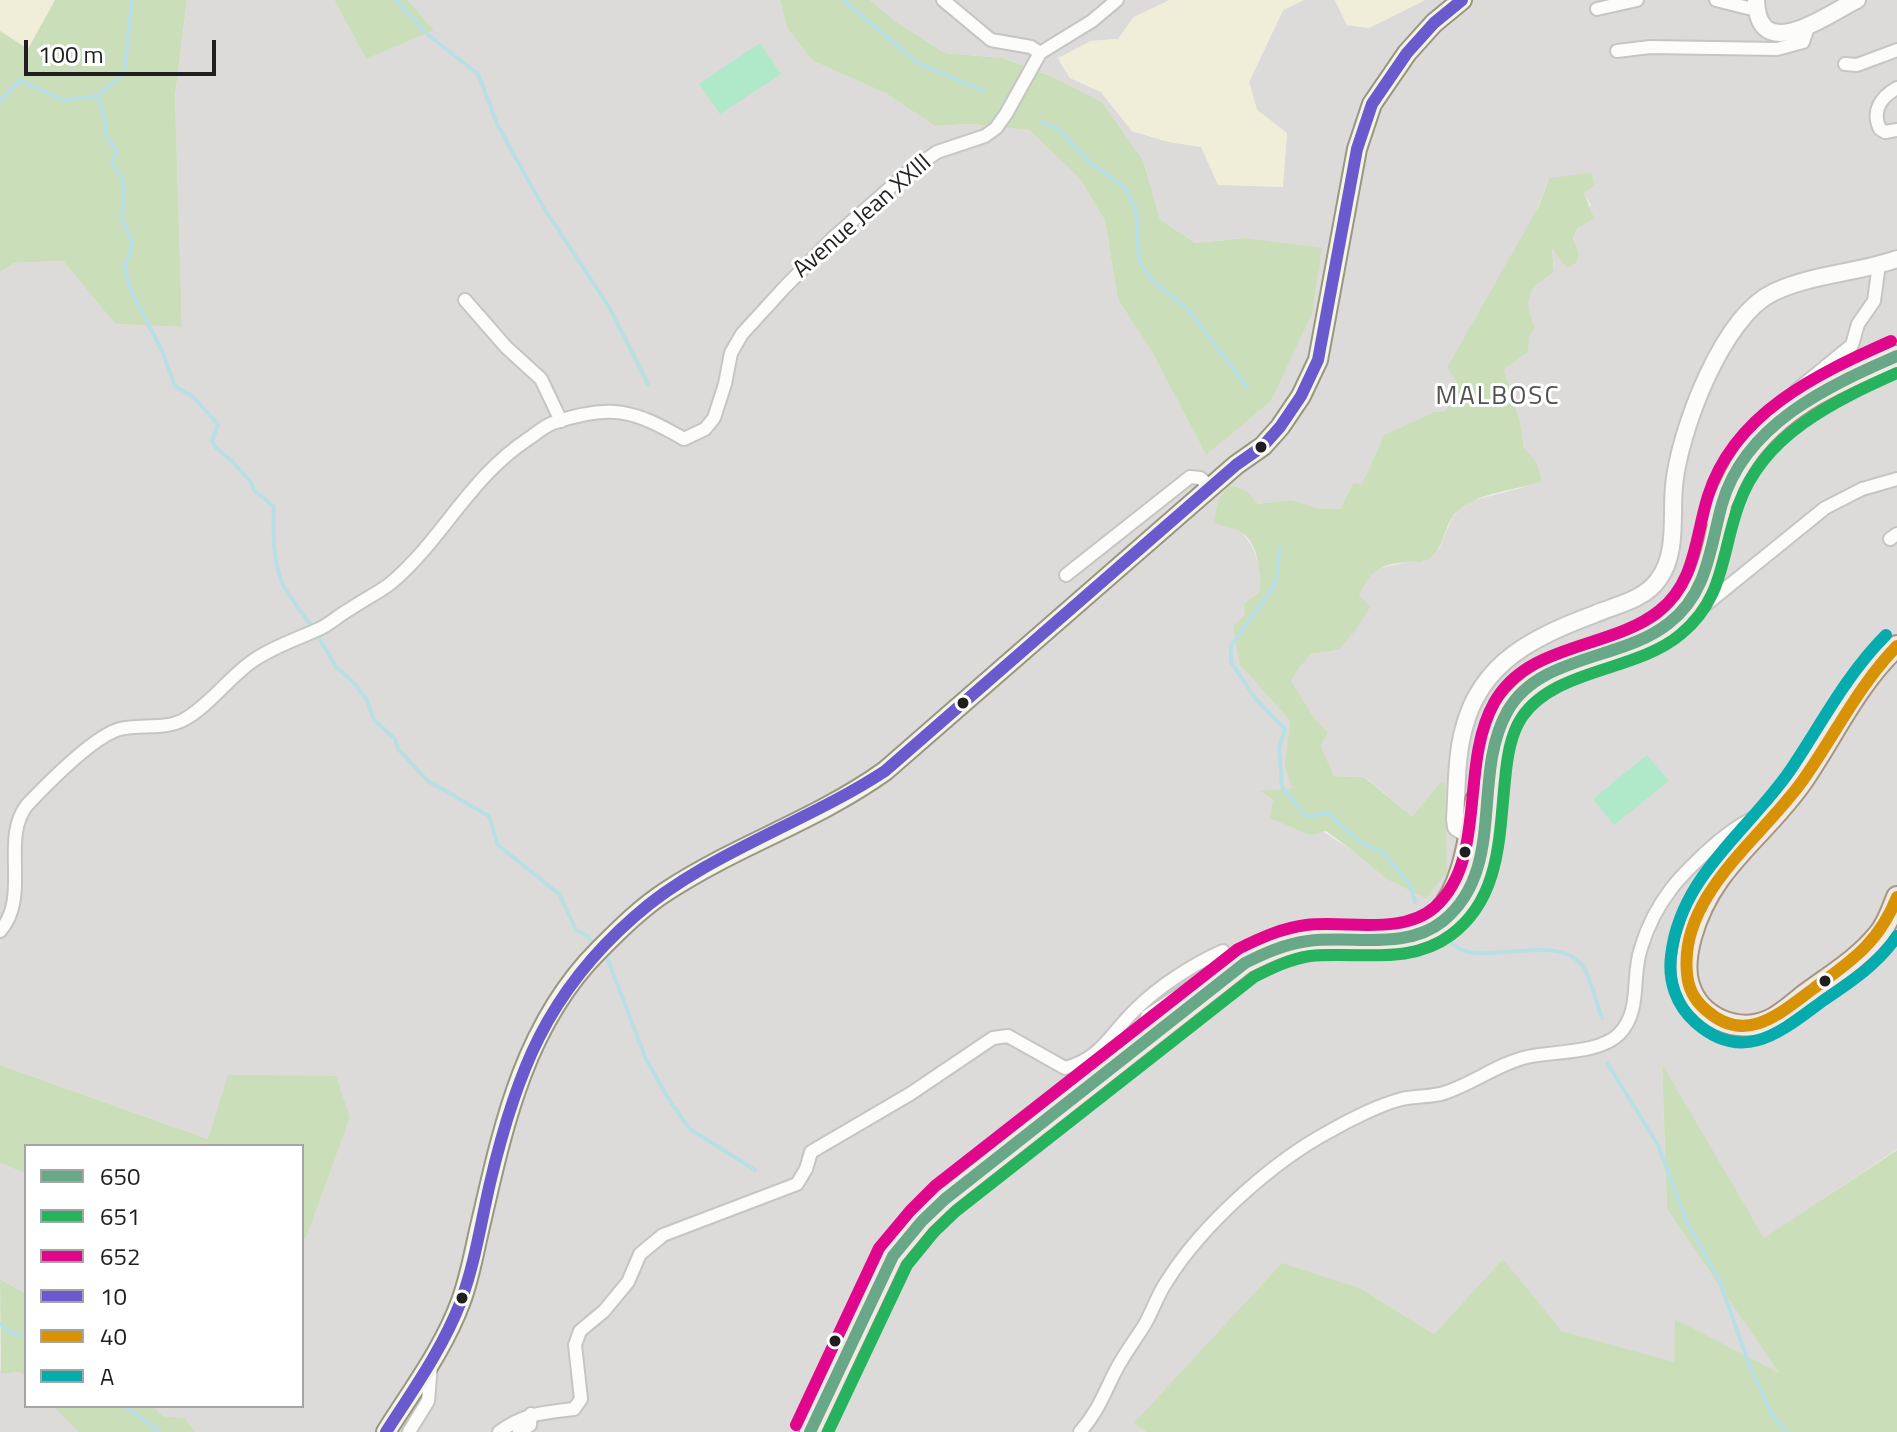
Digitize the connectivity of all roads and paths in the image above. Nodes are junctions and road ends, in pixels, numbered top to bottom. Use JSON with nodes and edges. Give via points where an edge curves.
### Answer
{"nodes":[{"id":1,"x":943,"y":0,"type":"edge"},
{"id":2,"x":1117,"y":0,"type":"edge"},
{"id":3,"x":1462,"y":0,"type":"edge"},
{"id":4,"x":1637,"y":0,"type":"edge"},
{"id":5,"x":1716,"y":0,"type":"edge"},
{"id":6,"x":1857,"y":0,"type":"edge"},
{"id":7,"x":1756,"y":3,"type":"edge"},
{"id":8,"x":1597,"y":9,"type":"dead end"},
{"id":9,"x":1808,"y":27,"type":"junction"},
{"id":10,"x":1897,"y":50,"type":"edge"},
{"id":11,"x":1617,"y":51,"type":"dead end"},
{"id":12,"x":1040,"y":53,"type":"junction"},
{"id":13,"x":1845,"y":64,"type":"dead end"},
{"id":14,"x":1897,"y":88,"type":"edge"},
{"id":15,"x":1897,"y":130,"type":"edge"},
{"id":16,"x":1897,"y":259,"type":"edge"},
{"id":17,"x":1879,"y":264,"type":"junction"},
{"id":18,"x":465,"y":300,"type":"dead end"},
{"id":19,"x":1897,"y":356,"type":"edge"},
{"id":20,"x":1789,"y":412,"type":"junction"},
{"id":21,"x":561,"y":421,"type":"junction"},
{"id":22,"x":1897,"y":479,"type":"edge"},
{"id":23,"x":1211,"y":487,"type":"junction"},
{"id":24,"x":1721,"y":506,"type":"junction"},
{"id":25,"x":1066,"y":575,"type":"dead end"},
{"id":26,"x":1678,"y":615,"type":"junction"},
{"id":27,"x":1897,"y":646,"type":"edge"},
{"id":28,"x":1776,"y":814,"type":"junction"},
{"id":29,"x":1476,"y":840,"type":"junction"},
{"id":30,"x":1897,"y":897,"type":"edge"},
{"id":31,"x":0,"y":931,"type":"edge"},
{"id":32,"x":1423,"y":931,"type":"junction"},
{"id":33,"x":1148,"y":1039,"type":"junction"},
{"id":34,"x":432,"y":1362,"type":"junction"},
{"id":35,"x":531,"y":1414,"type":"junction"},
{"id":36,"x":386,"y":1432,"type":"edge"},
{"id":37,"x":409,"y":1432,"type":"edge"},
{"id":38,"x":499,"y":1432,"type":"edge"},
{"id":39,"x":519,"y":1432,"type":"edge"},
{"id":40,"x":810,"y":1432,"type":"edge"},
{"id":41,"x":1080,"y":1432,"type":"edge"}],
"edges":[{"from":1,"to":12,"type":"street","via":[[991,40]]},
{"from":2,"to":12,"type":"street","name":"Avenue Jean XXIII"},
{"from":3,"to":23,"type":"main road","via":[[1407,53],[1372,104],[1357,149],[1324,328],[1283,404],[1236,465]]},
{"from":4,"to":8,"type":"street"},
{"from":5,"to":7,"type":"street","via":[[1748,8]]},
{"from":6,"to":9,"type":"street"},
{"from":7,"to":9,"type":"street","via":[[1766,27],[1775,32]]},
{"from":9,"to":11,"type":"street","via":[[1803,42],[1777,49]]},
{"from":10,"to":13,"type":"street","via":[[1857,65]]},
{"from":12,"to":21,"type":"street","name":"Avenue Jean XXIII","via":[[996,128],[937,152],[907,173],[833,238],[742,334],[731,353],[714,418],[705,429],[684,439],[644,417],[619,411]]},
{"from":14,"to":15,"type":"street","via":[[1881,100],[1877,113],[1880,129]]},
{"from":16,"to":17,"type":"street"},
{"from":17,"to":20,"type":"street","via":[[1874,301],[1858,324],[1852,345],[1797,390]]},
{"from":17,"to":29,"type":"street","via":[[1773,293],[1740,318],[1681,442],[1672,544],[1660,578],[1636,598],[1521,646],[1481,689],[1468,713],[1455,819],[1456,827]]},
{"from":18,"to":21,"type":"street","via":[[541,379]]},
{"from":19,"to":20,"type":"main road","via":[[1829,386]]},
{"from":20,"to":24,"type":"main road","via":[[1753,447]]},
{"from":21,"to":31,"type":"street","via":[[512,449],[475,484],[388,586],[323,627],[252,661],[185,720],[118,729],[96,741],[24,808],[12,850],[13,903]]},
{"from":22,"to":26,"type":"street","via":[[1825,508],[1704,606]]},
{"from":23,"to":25,"type":"street","via":[[1190,477]]},
{"from":23,"to":34,"type":"main road","via":[[885,771],[824,811],[666,891],[597,952],[534,1041],[521,1072],[462,1298]]},
{"from":24,"to":26,"type":"main road","via":[[1705,574]]},
{"from":24,"to":29,"type":"main road","via":[[1689,586],[1668,610],[1630,632],[1554,657],[1505,693],[1486,731]]},
{"from":26,"to":29,"type":"main road","via":[[1655,634],[1552,671],[1521,694],[1498,727],[1485,817]]},
{"from":27,"to":28,"type":"main road","via":[[1868,678]]},
{"from":28,"to":30,"type":"main road","via":[[1725,868],[1693,929],[1689,984],[1710,1015],[1740,1026],[1769,1021],[1862,952],[1879,934]]},
{"from":28,"to":41,"type":"street","via":[[1757,815],[1728,834],[1670,889],[1640,950],[1635,1003],[1615,1038],[1526,1057],[1443,1094],[1400,1100],[1330,1131],[1258,1180],[1192,1247],[1166,1282],[1098,1412]]},
{"from":29,"to":32,"type":"main road","via":[[1449,897]]},
{"from":29,"to":32,"type":"main road","via":[[1474,880],[1442,923]]},
{"from":32,"to":33,"type":"main road","via":[[1391,941],[1314,940],[1270,950],[1245,963]]},
{"from":33,"to":35,"type":"street","via":[[1143,1025],[1147,1016],[1214,972],[1223,951],[1199,961],[1136,1009],[1100,1051],[1080,1064],[1065,1068],[1008,1036],[993,1038],[811,1152],[797,1184],[663,1235],[640,1254],[628,1282],[604,1311],[580,1331],[575,1345],[581,1399],[574,1409]]},
{"from":33,"to":40,"type":"main road","via":[[945,1199],[906,1239],[893,1256]]},
{"from":34,"to":36,"type":"main road"},
{"from":34,"to":37,"type":"street","via":[[428,1401]]},
{"from":35,"to":38,"type":"street"},
{"from":35,"to":39,"type":"street","via":[[530,1425]]}]}
